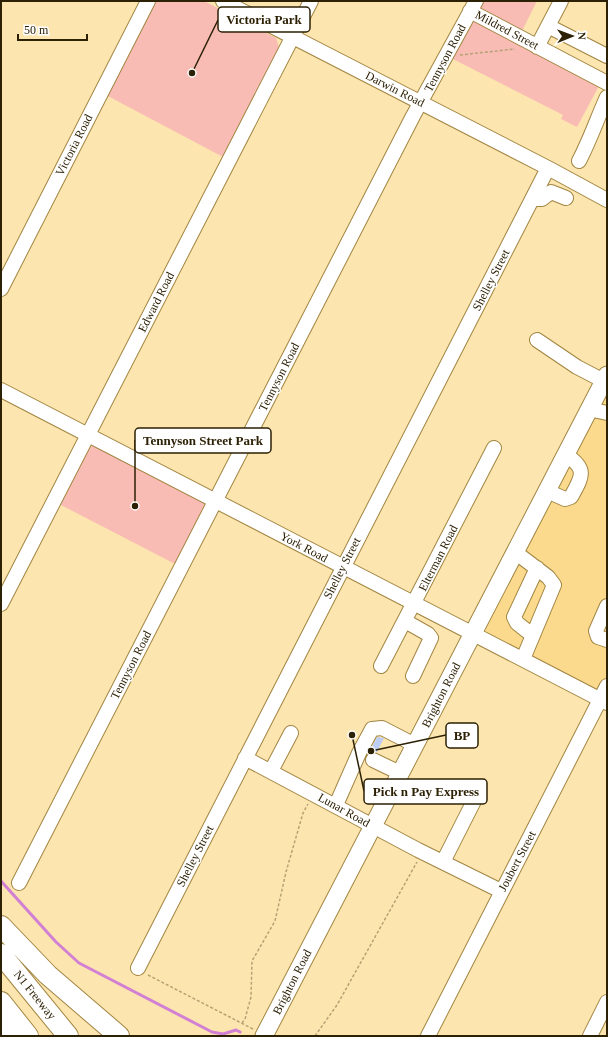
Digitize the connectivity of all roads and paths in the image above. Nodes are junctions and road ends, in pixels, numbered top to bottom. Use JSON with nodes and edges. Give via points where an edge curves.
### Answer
{"nodes":[{"id":1,"x":148,"y":1,"type":"edge"},
{"id":2,"x":223,"y":1,"type":"edge"},
{"id":3,"x":311,"y":1,"type":"edge"},
{"id":4,"x":561,"y":1,"type":"edge"},
{"id":5,"x":473,"y":6,"type":"edge"},
{"id":6,"x":548,"y":26,"type":"junction"},
{"id":7,"x":292,"y":37,"type":"junction"},
{"id":8,"x":537,"y":47,"type":"junction"},
{"id":9,"x":448,"y":54,"type":"junction"},
{"id":10,"x":607,"y":56,"type":"edge"},
{"id":11,"x":607,"y":83,"type":"edge"},
{"id":12,"x":607,"y":97,"type":"edge"},
{"id":13,"x":421,"y":103,"type":"junction"},
{"id":14,"x":579,"y":161,"type":"dead end"},
{"id":15,"x":548,"y":168,"type":"junction"},
{"id":16,"x":567,"y":178,"type":"junction"},
{"id":17,"x":607,"y":191,"type":"edge"},
{"id":18,"x":566,"y":198,"type":"dead end"},
{"id":19,"x":532,"y":199,"type":"junction"},
{"id":20,"x":607,"y":200,"type":"edge"},
{"id":21,"x":1,"y":289,"type":"edge"},
{"id":22,"x":537,"y":340,"type":"dead end"},
{"id":23,"x":605,"y":378,"type":"edge"},
{"id":24,"x":1,"y":390,"type":"edge"},
{"id":25,"x":589,"y":409,"type":"junction"},
{"id":26,"x":607,"y":413,"type":"edge"},
{"id":27,"x":88,"y":434,"type":"junction"},
{"id":28,"x":494,"y":448,"type":"dead end"},
{"id":29,"x":566,"y":455,"type":"junction"},
{"id":30,"x":547,"y":491,"type":"junction"},
{"id":31,"x":216,"y":500,"type":"junction"},
{"id":32,"x":515,"y":552,"type":"junction"},
{"id":33,"x":343,"y":567,"type":"junction"},
{"id":34,"x":537,"y":568,"type":"junction"},
{"id":35,"x":415,"y":602,"type":"junction"},
{"id":36,"x":1,"y":604,"type":"edge"},
{"id":37,"x":607,"y":606,"type":"edge"},
{"id":38,"x":405,"y":622,"type":"junction"},
{"id":39,"x":473,"y":633,"type":"junction"},
{"id":40,"x":532,"y":634,"type":"junction"},
{"id":41,"x":607,"y":640,"type":"edge"},
{"id":42,"x":523,"y":659,"type":"junction"},
{"id":43,"x":381,"y":666,"type":"dead end"},
{"id":44,"x":413,"y":676,"type":"dead end"},
{"id":45,"x":607,"y":686,"type":"edge"},
{"id":46,"x":604,"y":701,"type":"edge"},
{"id":47,"x":291,"y":733,"type":"dead end"},
{"id":48,"x":415,"y":745,"type":"junction"},
{"id":49,"x":364,"y":756,"type":"junction"},
{"id":50,"x":245,"y":758,"type":"junction"},
{"id":51,"x":271,"y":771,"type":"junction"},
{"id":52,"x":400,"y":773,"type":"junction"},
{"id":53,"x":313,"y":793,"type":"junction"},
{"id":54,"x":476,"y":795,"type":"dead end"},
{"id":55,"x":336,"y":805,"type":"junction"},
{"id":56,"x":372,"y":826,"type":"junction"},
{"id":57,"x":422,"y":852,"type":"junction"},
{"id":58,"x":443,"y":862,"type":"junction"},
{"id":59,"x":19,"y":883,"type":"dead end"},
{"id":60,"x":501,"y":891,"type":"junction"},
{"id":61,"x":1,"y":926,"type":"edge"},
{"id":62,"x":1,"y":954,"type":"edge"},
{"id":63,"x":138,"y":968,"type":"joint"},
{"id":64,"x":1,"y":1002,"type":"edge"},
{"id":65,"x":607,"y":1002,"type":"edge"},
{"id":66,"x":242,"y":1023,"type":"junction"},
{"id":67,"x":1,"y":1029,"type":"edge"},
{"id":68,"x":259,"y":1032,"type":"edge"},
{"id":69,"x":5,"y":1036,"type":"edge"},
{"id":70,"x":28,"y":1036,"type":"edge"},
{"id":71,"x":68,"y":1036,"type":"edge"},
{"id":72,"x":119,"y":1036,"type":"edge"},
{"id":73,"x":315,"y":1036,"type":"edge"},
{"id":74,"x":428,"y":1036,"type":"edge"},
{"id":75,"x":590,"y":1036,"type":"edge"}],
"edges":[{"from":1,"to":21,"type":"street","name":"Victoria Road"},
{"from":2,"to":7,"type":"street","name":"Darwin Road"},
{"from":3,"to":7,"type":"street","name":"Edward Road"},
{"from":4,"to":6,"type":"street"},
{"from":5,"to":8,"type":"street","name":"Mildred Street"},
{"from":5,"to":9,"type":"street","name":"Tennyson Road"},
{"from":6,"to":8,"type":"street"},
{"from":6,"to":10,"type":"street"},
{"from":7,"to":13,"type":"street","name":"Darwin Road"},
{"from":7,"to":27,"type":"street","name":"Edward Road"},
{"from":8,"to":9,"type":"path"},
{"from":8,"to":11,"type":"street","name":"Mildred Street"},
{"from":9,"to":13,"type":"street","name":"Tennyson Road"},
{"from":12,"to":14,"type":"street"},
{"from":13,"to":15,"type":"street","name":"Darwin Road"},
{"from":13,"to":31,"type":"street","name":"Tennyson Road"},
{"from":15,"to":16,"type":"street","name":"Darwin Road"},
{"from":15,"to":19,"type":"street","name":"Shelley Street"},
{"from":16,"to":17,"type":"street","name":"Darwin Road"},
{"from":16,"to":20,"type":"street","name":"Darwin Road"},
{"from":18,"to":19,"type":"street","via":[[551,192],[542,199]]},
{"from":19,"to":33,"type":"street","name":"Shelley Street"},
{"from":22,"to":23,"type":"street","via":[[577,367]]},
{"from":23,"to":25,"type":"main road","name":"Brighton Road"},
{"from":24,"to":27,"type":"street","name":"York Road"},
{"from":25,"to":26,"type":"street"},
{"from":25,"to":29,"type":"main road","name":"Brighton Road"},
{"from":27,"to":31,"type":"street","name":"York Road"},
{"from":27,"to":36,"type":"street","name":"Edward Road"},
{"from":28,"to":35,"type":"street","name":"Elterman Road"},
{"from":29,"to":30,"type":"main road","name":"Brighton Road"},
{"from":29,"to":30,"type":"street","via":[[581,469],[582,476],[575,490],[567,499]]},
{"from":30,"to":32,"type":"main road","name":"Brighton Road"},
{"from":31,"to":33,"type":"street","name":"York Road"},
{"from":31,"to":59,"type":"street","name":"Tennyson Road"},
{"from":32,"to":34,"type":"street"},
{"from":32,"to":39,"type":"main road","name":"Brighton Road"},
{"from":33,"to":35,"type":"street","name":"York Road"},
{"from":33,"to":50,"type":"street","name":"Shelley Street"},
{"from":34,"to":40,"type":"street","via":[[548,576],[554,585]]},
{"from":34,"to":40,"type":"street","via":[[514,617],[516,623]]},
{"from":35,"to":38,"type":"street","name":"Elterman Road"},
{"from":35,"to":39,"type":"street","name":"York Road"},
{"from":37,"to":41,"type":"street","via":[[596,631],[598,637]]},
{"from":38,"to":43,"type":"street","name":"Elterman Road"},
{"from":38,"to":44,"type":"street","via":[[431,638]]},
{"from":39,"to":42,"type":"street","name":"York Road"},
{"from":39,"to":48,"type":"main road","name":"Brighton Road"},
{"from":40,"to":42,"type":"street"},
{"from":42,"to":46,"type":"street","name":"York Road"},
{"from":45,"to":46,"type":"street","name":"Joubert Street"},
{"from":46,"to":60,"type":"street","name":"Joubert Street"},
{"from":47,"to":51,"type":"street"},
{"from":48,"to":49,"type":"street","via":[[377,727],[370,731]]},
{"from":48,"to":52,"type":"main road","name":"Brighton Road"},
{"from":49,"to":52,"type":"street"},
{"from":49,"to":55,"type":"street"},
{"from":50,"to":51,"type":"street","name":"Lunar Road"},
{"from":50,"to":63,"type":"street","name":"Shelley Street"},
{"from":51,"to":53,"type":"street","name":"Lunar Road"},
{"from":52,"to":56,"type":"main road","name":"Brighton Road"},
{"from":53,"to":55,"type":"street","name":"Lunar Road"},
{"from":53,"to":66,"type":"path","via":[[302,813],[275,921],[252,961],[251,997]]},
{"from":54,"to":58,"type":"street"},
{"from":55,"to":56,"type":"street","name":"Lunar Road"},
{"from":56,"to":57,"type":"street","name":"Lunar Road"},
{"from":56,"to":68,"type":"main road","name":"Brighton Road"},
{"from":57,"to":58,"type":"street","name":"Lunar Road"},
{"from":57,"to":73,"type":"path","via":[[337,1005]]},
{"from":58,"to":60,"type":"street","name":"Lunar Road"},
{"from":60,"to":74,"type":"street","name":"Joubert Street"},
{"from":61,"to":72,"type":"highway","via":[[48,974]]},
{"from":62,"to":71,"type":"highway","name":"N1 Freeway"},
{"from":63,"to":66,"type":"path"},
{"from":64,"to":70,"type":"highway"},
{"from":65,"to":75,"type":"street"},
{"from":66,"to":68,"type":"path"},
{"from":67,"to":69,"type":"highway"}]}
